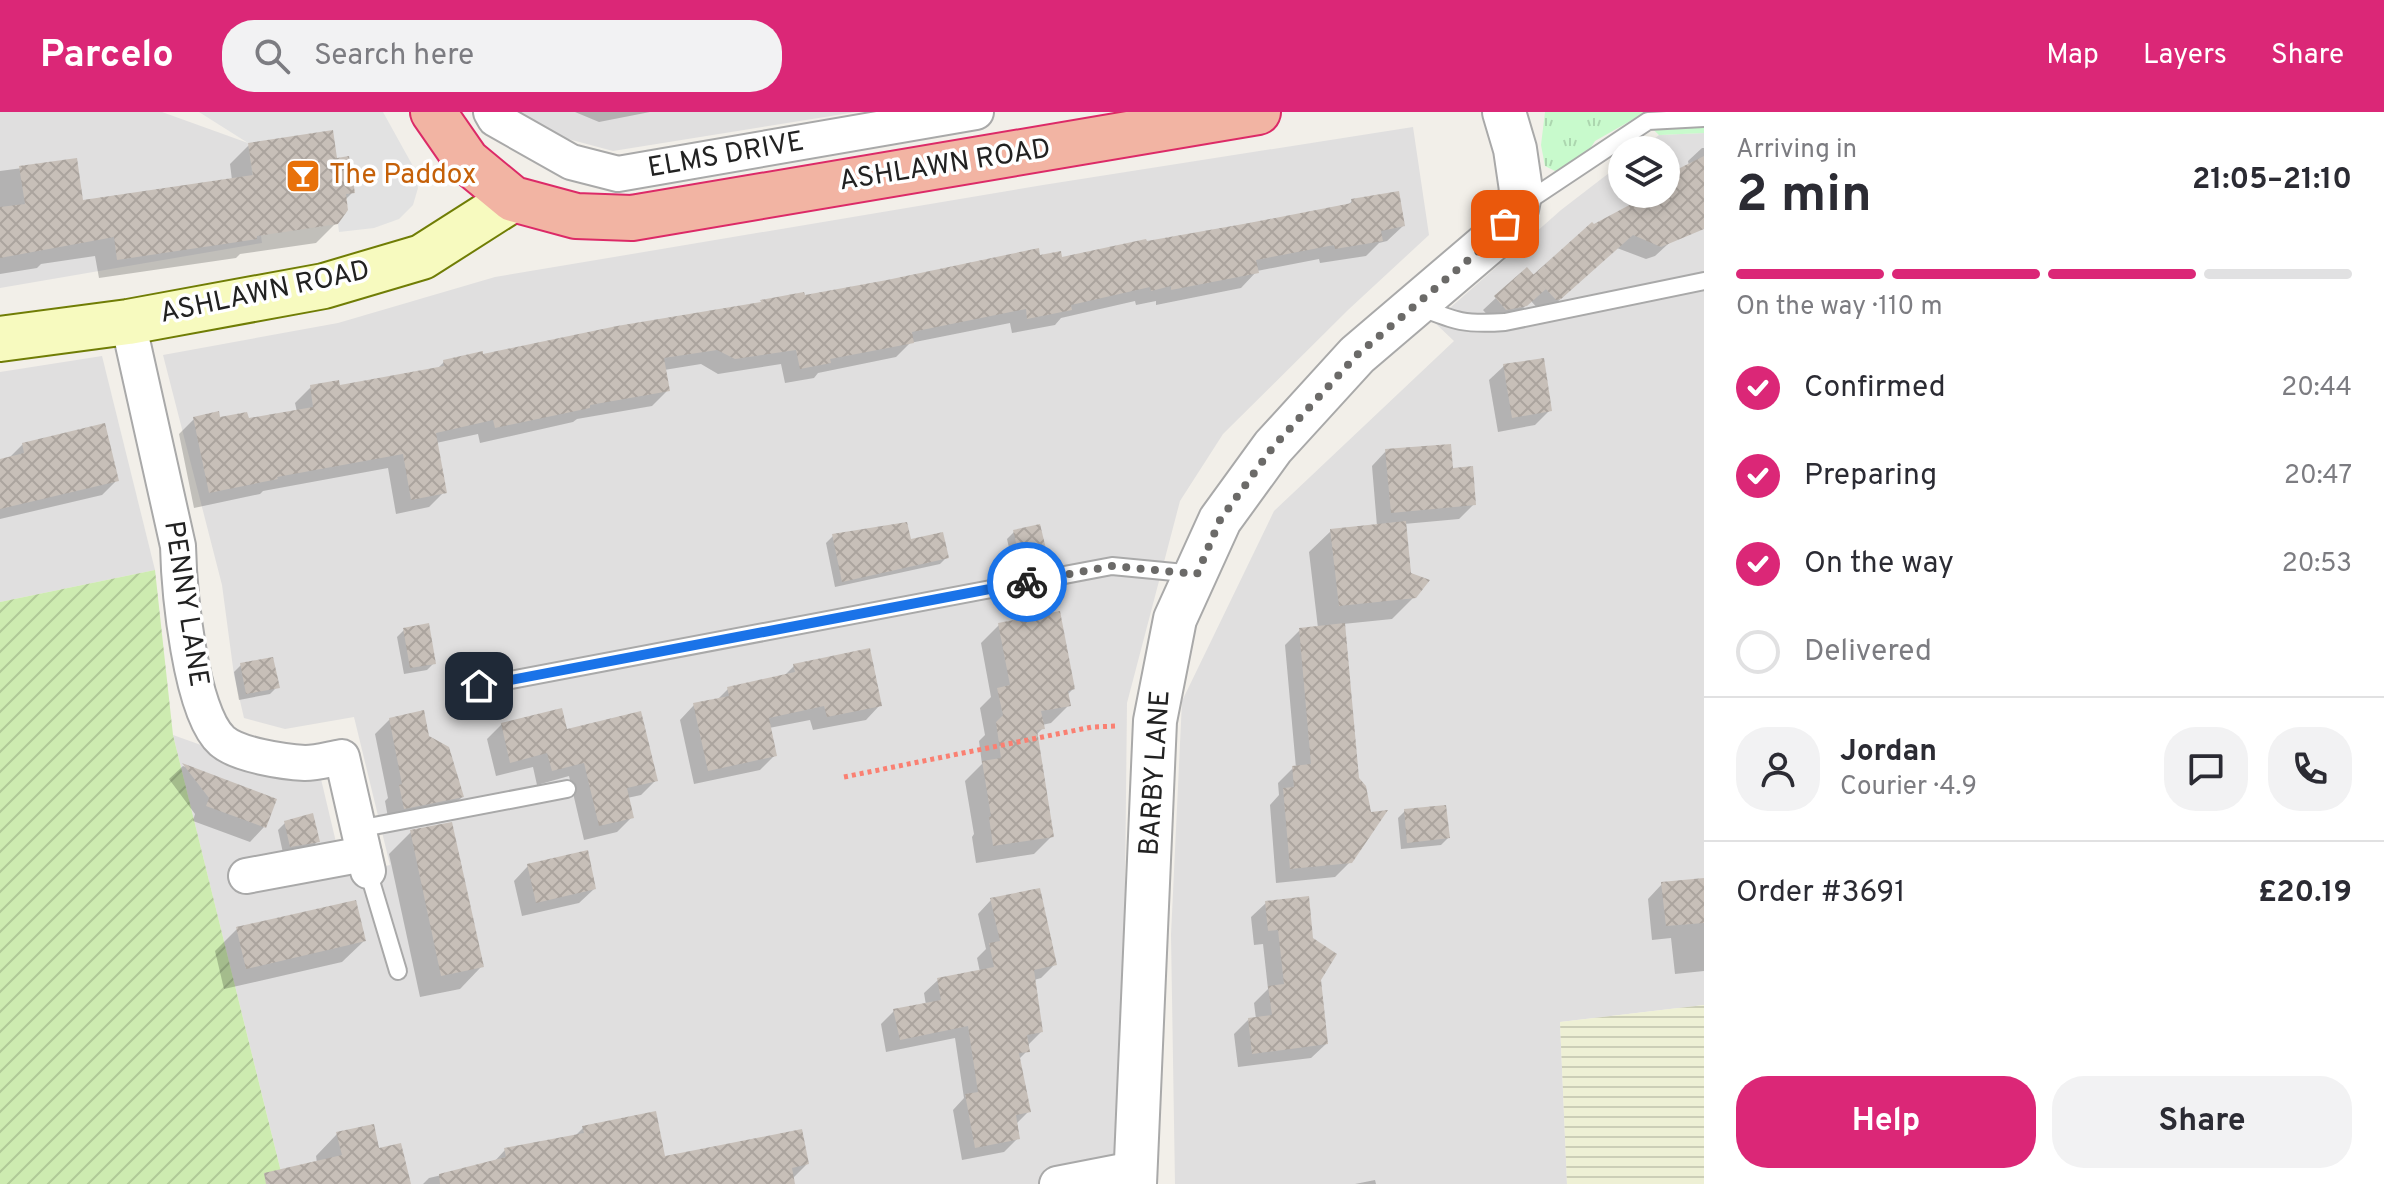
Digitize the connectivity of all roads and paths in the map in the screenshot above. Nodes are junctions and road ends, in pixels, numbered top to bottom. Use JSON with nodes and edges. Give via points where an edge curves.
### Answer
{"nodes":[{"id":1,"x":433,"y":112,"type":"edge"},
{"id":2,"x":491,"y":112,"type":"edge"},
{"id":3,"x":976,"y":112,"type":"edge"},
{"id":4,"x":1258,"y":112,"type":"edge"},
{"id":5,"x":1504,"y":112,"type":"edge"},
{"id":6,"x":1704,"y":118,"type":"edge"},
{"id":7,"x":513,"y":199,"type":"junction"},
{"id":8,"x":1517,"y":209,"type":"junction"},
{"id":9,"x":1704,"y":281,"type":"edge"},
{"id":10,"x":1416,"y":305,"type":"junction"},
{"id":11,"x":128,"y":322,"type":"junction"},
{"id":12,"x":0,"y":339,"type":"edge"},
{"id":13,"x":1197,"y":574,"type":"junction"},
{"id":14,"x":479,"y":686,"type":"dead end"},
{"id":15,"x":1155,"y":721,"type":"junction"},
{"id":16,"x":844,"y":777,"type":"dead end"},
{"id":17,"x":567,"y":789,"type":"dead end"},
{"id":18,"x":364,"y":851,"type":"junction"},
{"id":19,"x":246,"y":876,"type":"dead end"},
{"id":20,"x":398,"y":971,"type":"dead end"},
{"id":21,"x":1134,"y":1177,"type":"edge"},
{"id":22,"x":1057,"y":1184,"type":"edge"}],
"edges":[{"from":1,"to":7,"type":"highway","via":[[467,161]]},
{"from":2,"to":3,"type":"street","name":"ELMS DRIVE","via":[[571,162],[618,174]]},
{"from":4,"to":7,"type":"highway","name":"ASHLAWN ROAD","via":[[632,218],[576,216]]},
{"from":5,"to":8,"type":"street","via":[[1521,190]]},
{"from":6,"to":8,"type":"lane","via":[[1648,121]]},
{"from":7,"to":11,"type":"main road","name":"ASHLAWN ROAD","via":[[422,257],[324,286]]},
{"from":8,"to":10,"type":"street","name":"BARBY LANE","via":[[1493,239]]},
{"from":9,"to":10,"type":"lane","via":[[1490,323],[1457,322]]},
{"from":10,"to":13,"type":"street","name":"BARBY LANE","via":[[1357,355],[1273,447],[1220,520]]},
{"from":11,"to":12,"type":"main road","name":"ASHLAWN ROAD"},
{"from":11,"to":18,"type":"street","name":"PENNY LANE","via":[[178,546],[193,673],[207,717],[221,740],[238,751],[305,763],[342,757]]},
{"from":13,"to":14,"type":"lane","via":[[1112,566]]},
{"from":13,"to":15,"type":"street","name":"BARBY LANE","via":[[1175,619]]},
{"from":15,"to":16,"type":"path","via":[[1092,727]]},
{"from":15,"to":21,"type":"street","name":"BARBY LANE"},
{"from":17,"to":18,"type":"lane"},
{"from":18,"to":19,"type":"street"},
{"from":18,"to":20,"type":"lane"},
{"from":21,"to":22,"type":"street"}]}
